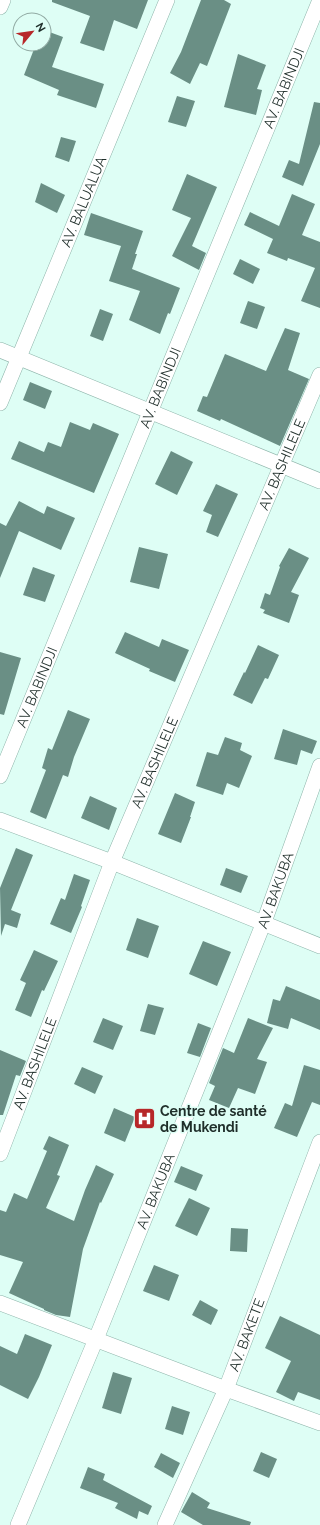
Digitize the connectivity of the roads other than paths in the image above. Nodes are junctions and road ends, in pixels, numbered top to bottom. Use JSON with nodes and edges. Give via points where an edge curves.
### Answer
{"nodes":[{"id":1,"x":3,"y":0,"type":"edge"},
{"id":2,"x":167,"y":0,"type":"edge"},
{"id":3,"x":320,"y":0,"type":"edge"},
{"id":4,"x":0,"y":7,"type":"edge"},
{"id":5,"x":0,"y":350,"type":"edge"},
{"id":6,"x":19,"y":358,"type":"junction"},
{"id":7,"x":320,"y":375,"type":"edge"},
{"id":8,"x":0,"y":403,"type":"edge"},
{"id":9,"x":151,"y":413,"type":"junction"},
{"id":10,"x":282,"y":466,"type":"junction"},
{"id":11,"x":320,"y":480,"type":"edge"},
{"id":12,"x":320,"y":766,"type":"edge"},
{"id":13,"x":0,"y":776,"type":"edge"},
{"id":14,"x":0,"y":820,"type":"edge"},
{"id":15,"x":112,"y":862,"type":"junction"},
{"id":16,"x":264,"y":922,"type":"junction"},
{"id":17,"x":320,"y":946,"type":"edge"},
{"id":18,"x":320,"y":1142,"type":"edge"},
{"id":19,"x":0,"y":1154,"type":"edge"},
{"id":20,"x":0,"y":1303,"type":"edge"},
{"id":21,"x":96,"y":1339,"type":"junction"},
{"id":22,"x":226,"y":1389,"type":"junction"},
{"id":23,"x":320,"y":1423,"type":"edge"},
{"id":24,"x":18,"y":1525,"type":"edge"},
{"id":25,"x":165,"y":1525,"type":"edge"}],
"edges":[{"from":1,"to":4,"type":"street"},
{"from":2,"to":6,"type":"street","name":"AV. BALUALUA"},
{"from":3,"to":9,"type":"street","name":"AV. BABINDJI"},
{"from":5,"to":6,"type":"street"},
{"from":6,"to":8,"type":"street","name":"AV. BALUALUA"},
{"from":6,"to":9,"type":"street"},
{"from":7,"to":10,"type":"street","name":"AV. BASHILELE"},
{"from":9,"to":10,"type":"street"},
{"from":9,"to":13,"type":"street","name":"AV. BABINDJI"},
{"from":10,"to":11,"type":"street"},
{"from":10,"to":15,"type":"street","name":"AV. BASHILELE"},
{"from":12,"to":16,"type":"street","name":"AV. BAKUBA"},
{"from":14,"to":15,"type":"street"},
{"from":15,"to":16,"type":"street"},
{"from":15,"to":19,"type":"street","name":"AV. BASHILELE"},
{"from":16,"to":17,"type":"street"},
{"from":16,"to":21,"type":"street","name":"AV. BAKUBA"},
{"from":18,"to":22,"type":"street","name":"AV. BAKETE"},
{"from":20,"to":21,"type":"street"},
{"from":21,"to":22,"type":"street"},
{"from":21,"to":24,"type":"street","name":"AV. BAKUBA"},
{"from":22,"to":23,"type":"street"},
{"from":22,"to":25,"type":"street","name":"AV. BAKETE"}]}
